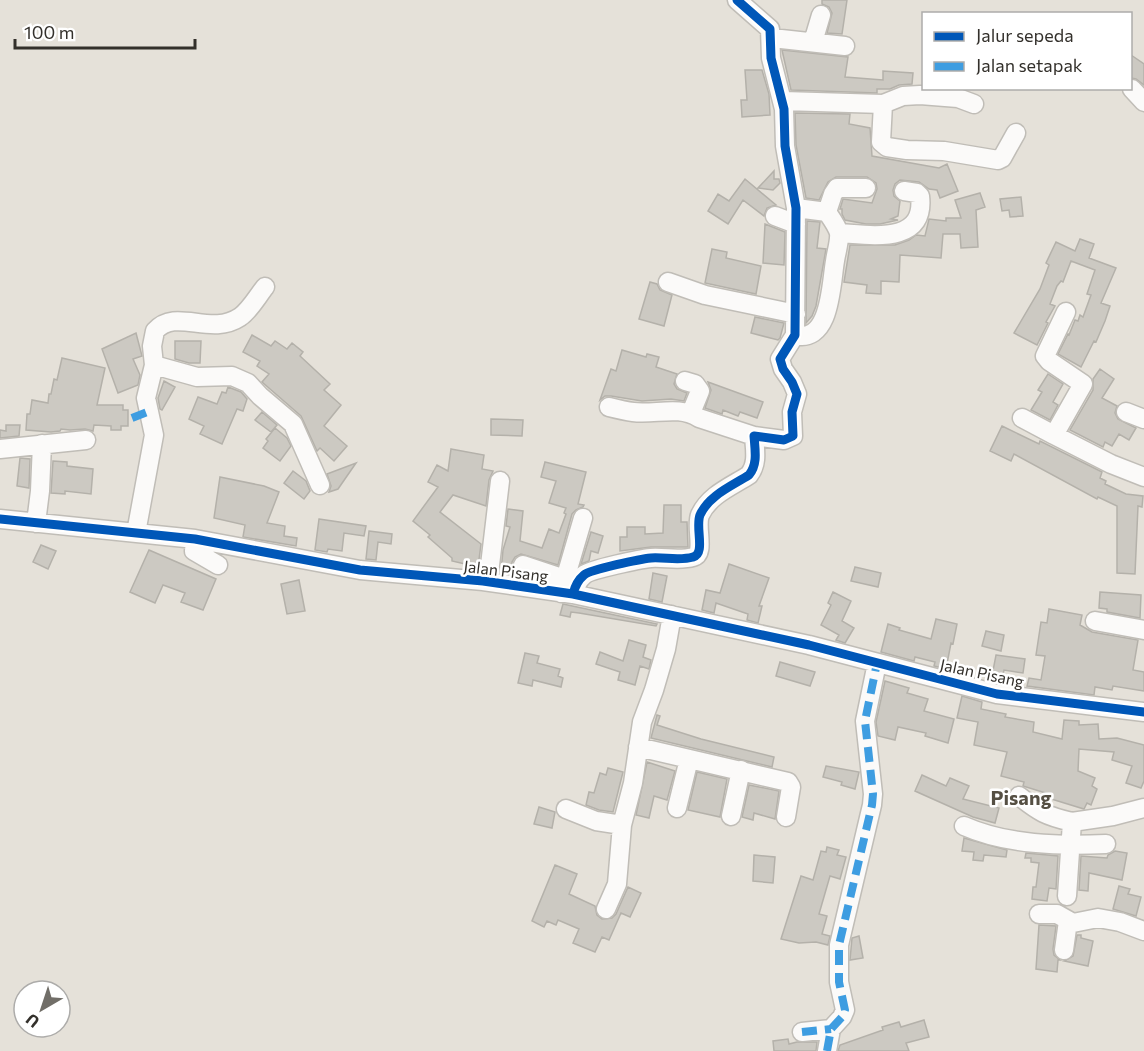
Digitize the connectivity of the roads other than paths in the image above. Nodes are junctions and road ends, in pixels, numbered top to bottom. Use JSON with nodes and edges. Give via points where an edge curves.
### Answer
{"nodes":[{"id":1,"x":737,"y":0,"type":"edge"},
{"id":2,"x":820,"y":15,"type":"dead end"},
{"id":3,"x":772,"y":38,"type":"junction"},
{"id":4,"x":813,"y":42,"type":"junction"},
{"id":5,"x":845,"y":46,"type":"dead end"},
{"id":6,"x":783,"y":101,"type":"junction"},
{"id":7,"x":883,"y":104,"type":"junction"},
{"id":8,"x":974,"y":104,"type":"dead end"},
{"id":9,"x":1016,"y":133,"type":"dead end"},
{"id":10,"x":866,"y":188,"type":"dead end"},
{"id":11,"x":904,"y":191,"type":"dead end"},
{"id":12,"x":827,"y":212,"type":"junction"},
{"id":13,"x":775,"y":216,"type":"dead end"},
{"id":14,"x":796,"y":216,"type":"junction"},
{"id":15,"x":839,"y":233,"type":"junction"},
{"id":16,"x":668,"y":282,"type":"dead end"},
{"id":17,"x":265,"y":287,"type":"dead end"},
{"id":18,"x":1066,"y":312,"type":"dead end"},
{"id":19,"x":796,"y":314,"type":"junction"},
{"id":20,"x":795,"y":335,"type":"junction"},
{"id":21,"x":154,"y":365,"type":"junction"},
{"id":22,"x":685,"y":381,"type":"dead end"},
{"id":23,"x":609,"y":407,"type":"dead end"},
{"id":24,"x":1126,"y":412,"type":"dead end"},
{"id":25,"x":691,"y":413,"type":"junction"},
{"id":26,"x":1022,"y":418,"type":"dead end"},
{"id":27,"x":1144,"y":419,"type":"edge"},
{"id":28,"x":1054,"y":435,"type":"junction"},
{"id":29,"x":754,"y":436,"type":"junction"},
{"id":30,"x":86,"y":440,"type":"dead end"},
{"id":31,"x":42,"y":444,"type":"junction"},
{"id":32,"x":0,"y":449,"type":"edge"},
{"id":33,"x":1144,"y":477,"type":"edge"},
{"id":34,"x":500,"y":481,"type":"dead end"},
{"id":35,"x":320,"y":484,"type":"dead end"},
{"id":36,"x":583,"y":518,"type":"dead end"},
{"id":37,"x":0,"y":519,"type":"edge"},
{"id":38,"x":36,"y":523,"type":"junction"},
{"id":39,"x":136,"y":533,"type":"junction"},
{"id":40,"x":195,"y":545,"type":"junction"},
{"id":41,"x":168,"y":548,"type":"dead end"},
{"id":42,"x":218,"y":565,"type":"dead end"},
{"id":43,"x":523,"y":565,"type":"dead end"},
{"id":44,"x":488,"y":582,"type":"junction"},
{"id":45,"x":566,"y":589,"type":"junction"},
{"id":46,"x":672,"y":615,"type":"junction"},
{"id":47,"x":1095,"y":621,"type":"dead end"},
{"id":48,"x":1144,"y":630,"type":"edge"},
{"id":49,"x":877,"y":663,"type":"junction"},
{"id":50,"x":1144,"y":712,"type":"edge"},
{"id":51,"x":638,"y":747,"type":"junction"},
{"id":52,"x":689,"y":759,"type":"junction"},
{"id":53,"x":741,"y":771,"type":"junction"},
{"id":54,"x":1018,"y":796,"type":"dead end"},
{"id":55,"x":677,"y":808,"type":"dead end"},
{"id":56,"x":1144,"y":808,"type":"edge"},
{"id":57,"x":566,"y":809,"type":"dead end"},
{"id":58,"x":731,"y":816,"type":"dead end"},
{"id":59,"x":786,"y":818,"type":"dead end"},
{"id":60,"x":622,"y":825,"type":"junction"},
{"id":61,"x":964,"y":826,"type":"dead end"},
{"id":62,"x":1071,"y":834,"type":"junction"},
{"id":63,"x":1106,"y":844,"type":"dead end"},
{"id":64,"x":1067,"y":896,"type":"dead end"},
{"id":65,"x":606,"y":909,"type":"dead end"},
{"id":66,"x":1039,"y":914,"type":"dead end"},
{"id":67,"x":1068,"y":921,"type":"junction"},
{"id":68,"x":1144,"y":931,"type":"edge"},
{"id":69,"x":1064,"y":950,"type":"dead end"},
{"id":70,"x":831,"y":1029,"type":"junction"},
{"id":71,"x":802,"y":1032,"type":"dead end"},
{"id":72,"x":827,"y":1051,"type":"edge"}],
"edges":[{"from":1,"to":3,"type":"street","via":[[765,22]]},
{"from":2,"to":4,"type":"street"},
{"from":3,"to":4,"type":"street"},
{"from":3,"to":6,"type":"street","via":[[773,68]]},
{"from":4,"to":5,"type":"street"},
{"from":6,"to":7,"type":"street"},
{"from":6,"to":14,"type":"street","via":[[785,146]]},
{"from":7,"to":8,"type":"street","via":[[903,96],[920,95],[958,98]]},
{"from":7,"to":9,"type":"street","via":[[881,142],[887,147],[998,160]]},
{"from":10,"to":12,"type":"street","via":[[837,188]]},
{"from":11,"to":15,"type":"street","via":[[920,196],[915,224],[896,233]]},
{"from":12,"to":14,"type":"street"},
{"from":12,"to":15,"type":"street"},
{"from":13,"to":14,"type":"street"},
{"from":14,"to":19,"type":"street"},
{"from":15,"to":20,"type":"street","via":[[833,285],[823,321],[812,333]]},
{"from":16,"to":19,"type":"street","via":[[705,295]]},
{"from":17,"to":21,"type":"street","via":[[247,311],[230,321],[211,326],[177,320],[163,324],[152,339]]},
{"from":18,"to":28,"type":"street","via":[[1045,356],[1083,384]]},
{"from":19,"to":20,"type":"street"},
{"from":20,"to":29,"type":"street","via":[[780,359],[797,394],[792,412],[793,436],[784,440]]},
{"from":21,"to":35,"type":"street","via":[[197,377],[232,376],[249,383],[293,424]]},
{"from":21,"to":39,"type":"street","via":[[146,398],[154,435]]},
{"from":22,"to":25,"type":"street","via":[[695,384],[700,391]]},
{"from":23,"to":25,"type":"street","via":[[633,412]]},
{"from":24,"to":27,"type":"street"},
{"from":25,"to":29,"type":"street"},
{"from":26,"to":28,"type":"street"},
{"from":28,"to":33,"type":"street","via":[[1111,465]]},
{"from":29,"to":45,"type":"street","via":[[753,471],[711,499],[699,517],[697,556],[650,558],[586,573]]},
{"from":30,"to":31,"type":"street"},
{"from":31,"to":32,"type":"street"},
{"from":31,"to":38,"type":"street"},
{"from":34,"to":44,"type":"street"},
{"from":36,"to":45,"type":"street"},
{"from":37,"to":38,"type":"street","name":"Jalan Pisang"},
{"from":38,"to":39,"type":"street","name":"Jalan Pisang"},
{"from":39,"to":40,"type":"street","name":"Jalan Pisang"},
{"from":40,"to":41,"type":"street"},
{"from":40,"to":42,"type":"street"},
{"from":40,"to":44,"type":"street","name":"Jalan Pisang","via":[[360,570]]},
{"from":43,"to":45,"type":"street"},
{"from":44,"to":45,"type":"street","name":"Jalan Pisang"},
{"from":45,"to":46,"type":"street","name":"Jalan Pisang"},
{"from":46,"to":49,"type":"street","name":"Jalan Pisang"},
{"from":46,"to":51,"type":"street"},
{"from":47,"to":48,"type":"street"},
{"from":49,"to":50,"type":"street","name":"Jalan Pisang","via":[[997,694]]},
{"from":49,"to":70,"type":"street","via":[[865,721],[872,805],[839,945],[838,971],[845,1010]]},
{"from":51,"to":52,"type":"street"},
{"from":51,"to":60,"type":"street"},
{"from":52,"to":53,"type":"street"},
{"from":52,"to":55,"type":"street"},
{"from":53,"to":58,"type":"street"},
{"from":53,"to":59,"type":"street","via":[[788,782],[791,787]]},
{"from":54,"to":62,"type":"street"},
{"from":56,"to":62,"type":"street"},
{"from":57,"to":60,"type":"street","via":[[596,821]]},
{"from":60,"to":65,"type":"street","via":[[616,884]]},
{"from":61,"to":62,"type":"street","via":[[1002,838]]},
{"from":62,"to":63,"type":"street"},
{"from":62,"to":64,"type":"street"},
{"from":66,"to":67,"type":"street","via":[[1057,914]]},
{"from":67,"to":68,"type":"street","via":[[1098,918]]},
{"from":67,"to":69,"type":"street"},
{"from":70,"to":71,"type":"street"},
{"from":70,"to":72,"type":"street"}]}
